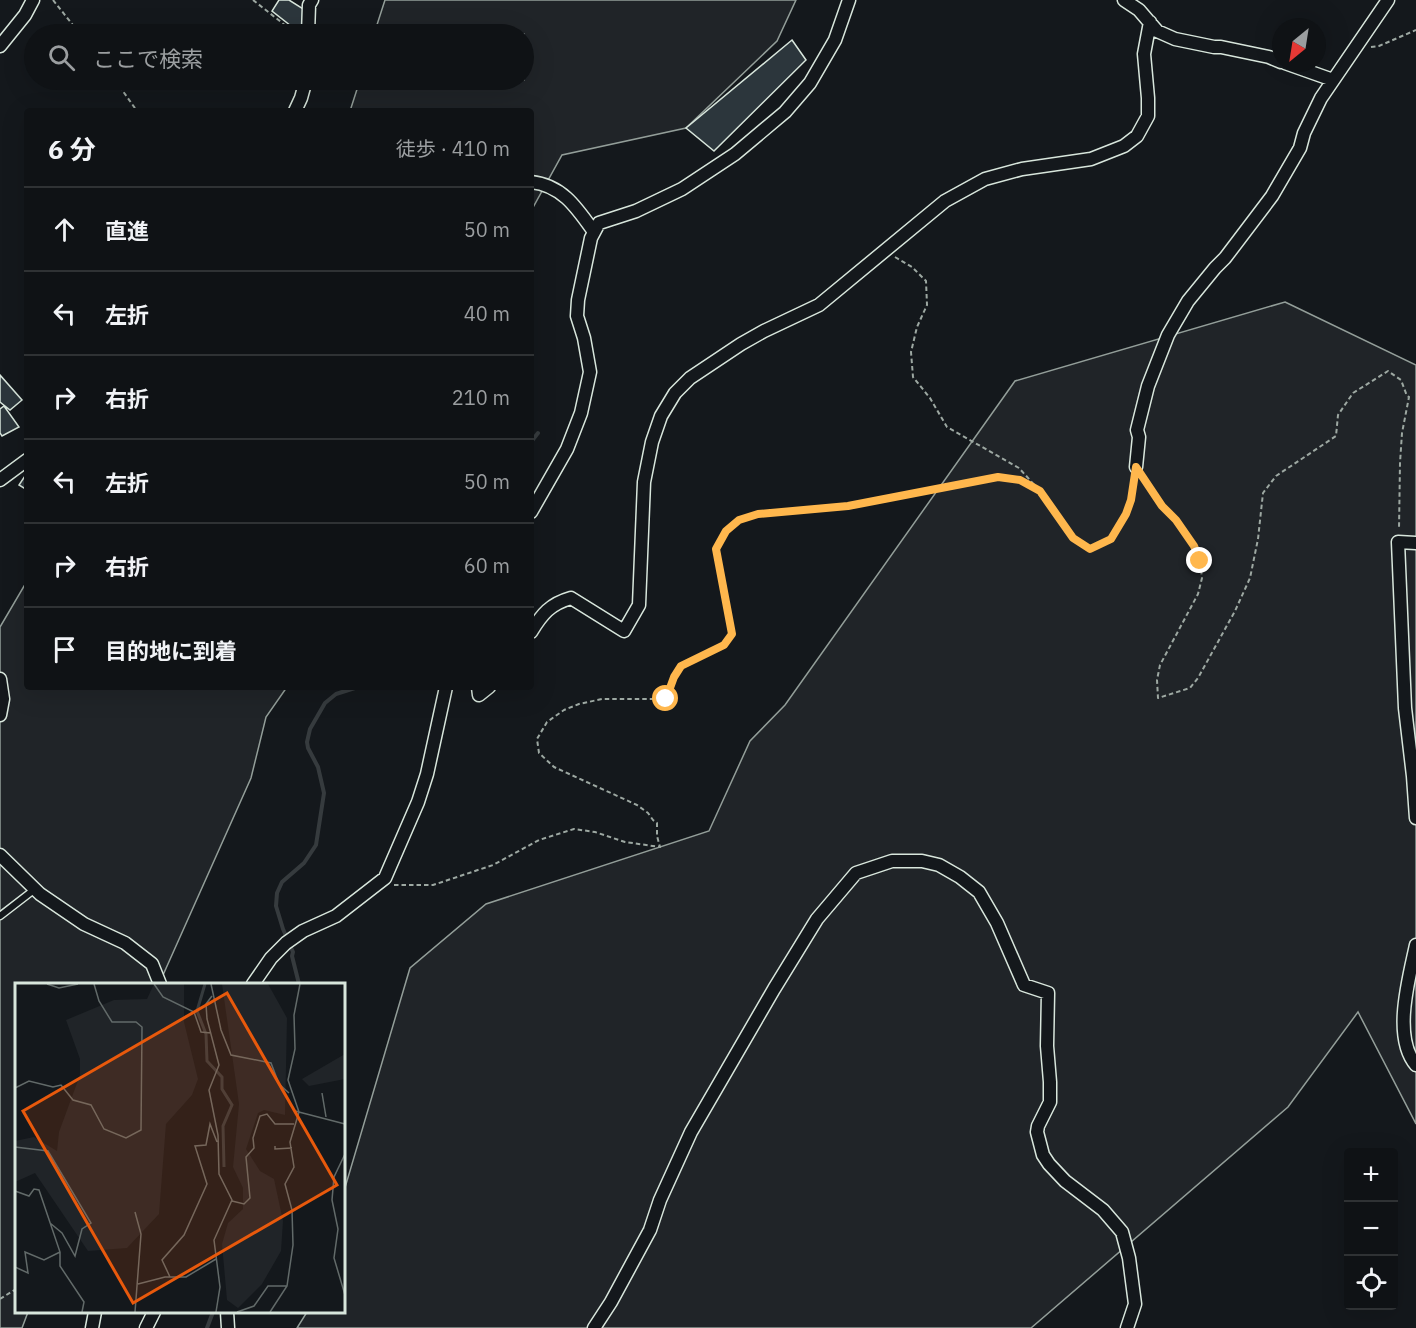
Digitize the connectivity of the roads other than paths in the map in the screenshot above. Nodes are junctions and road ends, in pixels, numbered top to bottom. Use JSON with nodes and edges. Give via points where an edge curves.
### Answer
{"nodes":[{"id":1,"x":33,"y":0,"type":"edge"},
{"id":2,"x":312,"y":0,"type":"edge"},
{"id":3,"x":849,"y":0,"type":"edge"},
{"id":4,"x":1124,"y":0,"type":"edge"},
{"id":5,"x":1388,"y":0,"type":"edge"},
{"id":6,"x":1150,"y":22,"type":"junction"},
{"id":7,"x":308,"y":24,"type":"edge"},
{"id":8,"x":0,"y":46,"type":"edge"},
{"id":9,"x":1272,"y":58,"type":"edge"},
{"id":10,"x":1311,"y":72,"type":"edge"},
{"id":11,"x":1333,"y":80,"type":"junction"},
{"id":12,"x":303,"y":90,"type":"edge"},
{"id":13,"x":296,"y":108,"type":"edge"},
{"id":14,"x":534,"y":182,"type":"edge"},
{"id":15,"x":594,"y":232,"type":"junction"},
{"id":16,"x":24,"y":462,"type":"edge"},
{"id":17,"x":1136,"y":467,"type":"road end"},
{"id":18,"x":0,"y":480,"type":"edge"},
{"id":19,"x":534,"y":507,"type":"edge"},
{"id":20,"x":1416,"y":543,"type":"edge"},
{"id":21,"x":534,"y":627,"type":"edge"},
{"id":22,"x":0,"y":679,"type":"edge"},
{"id":23,"x":445,"y":690,"type":"edge"},
{"id":24,"x":0,"y":715,"type":"edge"},
{"id":25,"x":1416,"y":818,"type":"edge"},
{"id":26,"x":0,"y":855,"type":"edge"},
{"id":27,"x":34,"y":889,"type":"junction"},
{"id":28,"x":0,"y":916,"type":"edge"},
{"id":29,"x":1416,"y":945,"type":"edge"},
{"id":30,"x":160,"y":983,"type":"edge"},
{"id":31,"x":254,"y":983,"type":"edge"},
{"id":32,"x":1416,"y":1065,"type":"edge"},
{"id":33,"x":95,"y":1313,"type":"edge"},
{"id":34,"x":153,"y":1313,"type":"edge"},
{"id":35,"x":227,"y":1313,"type":"edge"},
{"id":36,"x":92,"y":1328,"type":"edge"},
{"id":37,"x":146,"y":1328,"type":"edge"},
{"id":38,"x":228,"y":1328,"type":"edge"},
{"id":39,"x":594,"y":1328,"type":"edge"},
{"id":40,"x":1127,"y":1328,"type":"edge"}],
"edges":[{"from":1,"to":8,"type":"street"},
{"from":2,"to":7,"type":"street"},
{"from":3,"to":15,"type":"street","via":[[835,40],[810,83],[784,112],[735,154],[682,189],[599,223]]},
{"from":4,"to":6,"type":"street"},
{"from":5,"to":11,"type":"street"},
{"from":6,"to":9,"type":"street","via":[[1157,31],[1175,39]]},
{"from":6,"to":21,"type":"street","via":[[1144,54],[1148,116],[1137,136],[1124,146],[1091,159],[985,179],[945,201],[819,305],[741,344],[690,378],[661,416],[652,441],[644,482],[639,605],[624,631],[571,598],[542,614]]},
{"from":10,"to":11,"type":"street"},
{"from":11,"to":17,"type":"street","via":[[1272,196],[1188,301],[1168,335],[1148,386],[1137,430]]},
{"from":12,"to":13,"type":"street"},
{"from":14,"to":15,"type":"street","via":[[564,195]]},
{"from":15,"to":19,"type":"street","via":[[577,316],[590,372],[581,413],[567,449]]},
{"from":16,"to":18,"type":"street"},
{"from":20,"to":25,"type":"street","via":[[1398,542],[1405,708]]},
{"from":22,"to":24,"type":"street"},
{"from":23,"to":31,"type":"street","via":[[427,774],[385,879],[336,916],[286,943],[270,958]]},
{"from":26,"to":27,"type":"street"},
{"from":27,"to":28,"type":"lane"},
{"from":27,"to":30,"type":"street","via":[[152,964]]},
{"from":29,"to":32,"type":"street","via":[[1403,1018],[1404,1042]]},
{"from":33,"to":36,"type":"street"},
{"from":34,"to":37,"type":"street"},
{"from":35,"to":38,"type":"street"},
{"from":39,"to":40,"type":"street","via":[[650,1230],[692,1132],[817,919],[856,873],[892,861],[922,861],[939,865],[979,892],[1024,986],[1048,993],[1050,1102],[1037,1132],[1049,1164],[1103,1210],[1122,1233],[1135,1304]]}]}
